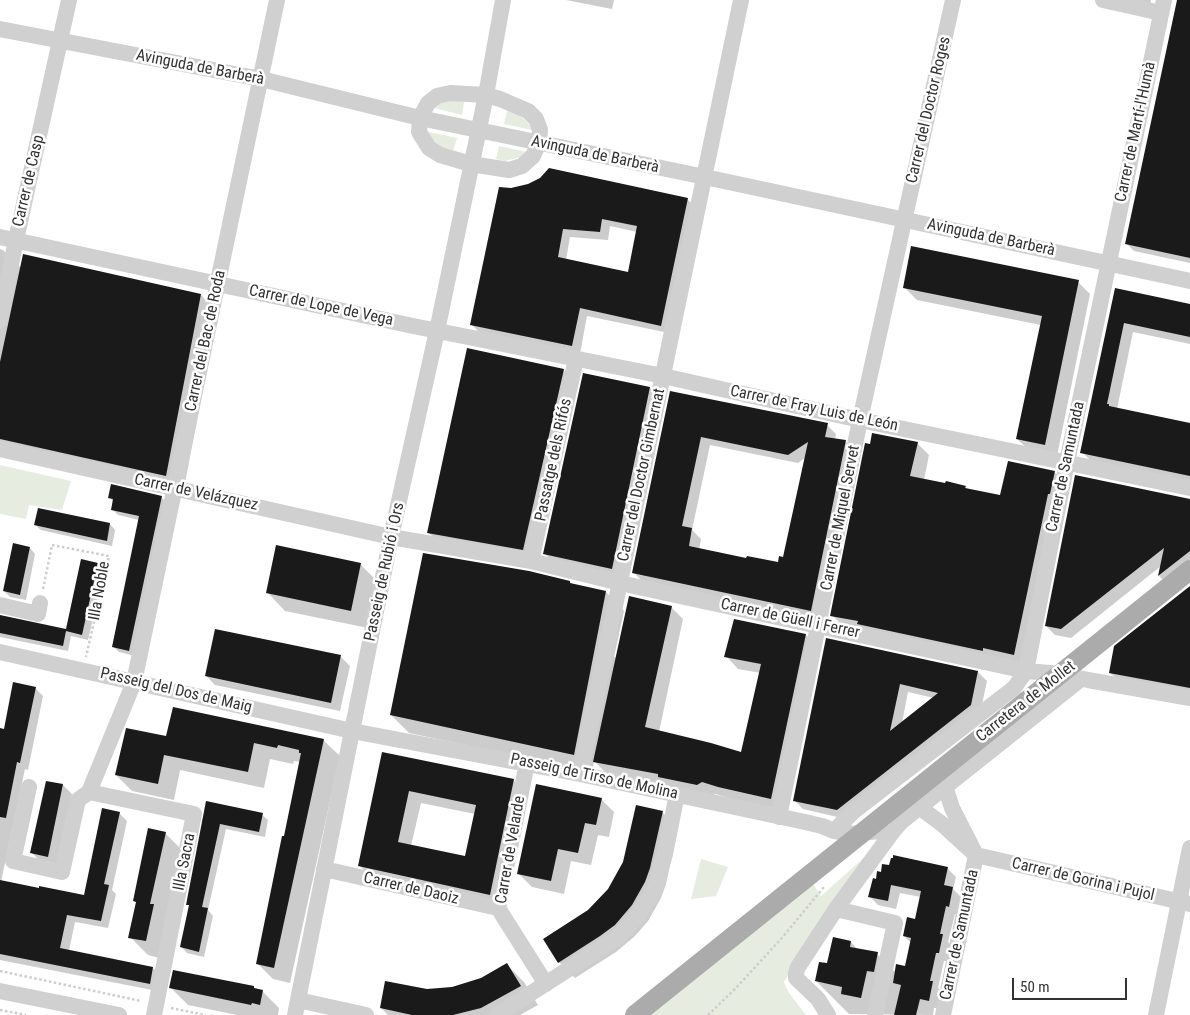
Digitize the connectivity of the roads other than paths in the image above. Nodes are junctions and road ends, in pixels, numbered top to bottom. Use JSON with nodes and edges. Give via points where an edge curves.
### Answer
{"nodes":[{"id":1,"x":69,"y":0,"type":"edge"},
{"id":2,"x":277,"y":0,"type":"edge"},
{"id":3,"x":503,"y":0,"type":"edge"},
{"id":4,"x":741,"y":0,"type":"edge"},
{"id":5,"x":953,"y":0,"type":"edge"},
{"id":6,"x":1103,"y":0,"type":"edge"},
{"id":7,"x":1163,"y":6,"type":"edge"},
{"id":8,"x":0,"y":29,"type":"edge"},
{"id":9,"x":60,"y":42,"type":"junction"},
{"id":10,"x":261,"y":79,"type":"junction"},
{"id":11,"x":486,"y":95,"type":"junction"},
{"id":12,"x":420,"y":118,"type":"junction"},
{"id":13,"x":478,"y":131,"type":"junction"},
{"id":14,"x":539,"y":143,"type":"junction"},
{"id":15,"x":471,"y":164,"type":"junction"},
{"id":16,"x":705,"y":177,"type":"junction"},
{"id":17,"x":904,"y":220,"type":"junction"},
{"id":18,"x":8,"y":239,"type":"edge"},
{"id":19,"x":1109,"y":263,"type":"junction"},
{"id":20,"x":1190,"y":281,"type":"edge"},
{"id":21,"x":218,"y":283,"type":"junction"},
{"id":22,"x":0,"y":320,"type":"edge"},
{"id":23,"x":437,"y":331,"type":"junction"},
{"id":24,"x":576,"y":359,"type":"junction"},
{"id":25,"x":663,"y":376,"type":"junction"},
{"id":26,"x":860,"y":420,"type":"junction"},
{"id":27,"x":0,"y":449,"type":"edge"},
{"id":28,"x":1067,"y":462,"type":"junction"},
{"id":29,"x":1190,"y":488,"type":"edge"},
{"id":30,"x":174,"y":489,"type":"junction"},
{"id":31,"x":391,"y":537,"type":"junction"},
{"id":32,"x":532,"y":561,"type":"junction"},
{"id":33,"x":1190,"y":570,"type":"edge"},
{"id":34,"x":620,"y":583,"type":"junction"},
{"id":35,"x":40,"y":603,"type":"road end"},
{"id":36,"x":0,"y":605,"type":"edge"},
{"id":37,"x":820,"y":626,"type":"junction"},
{"id":38,"x":0,"y":652,"type":"edge"},
{"id":39,"x":1026,"y":671,"type":"junction"},
{"id":40,"x":1062,"y":674,"type":"junction"},
{"id":41,"x":1081,"y":679,"type":"junction"},
{"id":42,"x":134,"y":682,"type":"junction"},
{"id":43,"x":1190,"y":698,"type":"edge"},
{"id":44,"x":352,"y":731,"type":"junction"},
{"id":45,"x":527,"y":763,"type":"junction"},
{"id":46,"x":912,"y":767,"type":"junction"},
{"id":47,"x":580,"y":774,"type":"junction"},
{"id":48,"x":941,"y":779,"type":"junction"},
{"id":49,"x":29,"y":787,"type":"dead end"},
{"id":50,"x":88,"y":792,"type":"junction"},
{"id":51,"x":677,"y":794,"type":"junction"},
{"id":52,"x":919,"y":807,"type":"junction"},
{"id":53,"x":779,"y":817,"type":"junction"},
{"id":54,"x":834,"y":831,"type":"junction"},
{"id":55,"x":862,"y":834,"type":"junction"},
{"id":56,"x":891,"y":834,"type":"junction"},
{"id":57,"x":1190,"y":848,"type":"edge"},
{"id":58,"x":976,"y":855,"type":"junction"},
{"id":59,"x":832,"y":857,"type":"junction"},
{"id":60,"x":324,"y":870,"type":"junction"},
{"id":61,"x":1185,"y":903,"type":"edge"},
{"id":62,"x":498,"y":908,"type":"junction"},
{"id":63,"x":836,"y":909,"type":"junction"},
{"id":64,"x":546,"y":984,"type":"junction"},
{"id":65,"x":0,"y":991,"type":"edge"},
{"id":66,"x":297,"y":1007,"type":"edge"},
{"id":67,"x":44,"y":1008,"type":"edge"},
{"id":68,"x":155,"y":1010,"type":"edge"},
{"id":69,"x":120,"y":1015,"type":"edge"},
{"id":70,"x":366,"y":1015,"type":"edge"},
{"id":71,"x":496,"y":1015,"type":"edge"},
{"id":72,"x":635,"y":1015,"type":"edge"},
{"id":73,"x":828,"y":1015,"type":"edge"},
{"id":74,"x":875,"y":1015,"type":"edge"},
{"id":75,"x":943,"y":1015,"type":"edge"},
{"id":76,"x":1156,"y":1015,"type":"edge"}],
"edges":[{"from":1,"to":9,"type":"street","name":"Carrer de Casp"},
{"from":2,"to":10,"type":"street","name":"Carrer del Bac de Roda"},
{"from":3,"to":11,"type":"street","name":"Passeig de Rubió i Ors"},
{"from":4,"to":16,"type":"street","name":"Carrer del Doctor Gimbernat"},
{"from":5,"to":17,"type":"street","name":"Carrer del Doctor Roges"},
{"from":6,"to":7,"type":"street"},
{"from":7,"to":19,"type":"street","name":"Carrer de Martí-l'Humà"},
{"from":8,"to":9,"type":"street","name":"Avinguda de Barberà"},
{"from":9,"to":10,"type":"street","name":"Avinguda de Barberà"},
{"from":9,"to":18,"type":"street","name":"Carrer de Casp"},
{"from":10,"to":12,"type":"street","name":"Avinguda de Barberà"},
{"from":10,"to":21,"type":"street","name":"Carrer del Bac de Roda"},
{"from":11,"to":12,"type":"street","via":[[450,93],[437,96],[428,103]]},
{"from":11,"to":13,"type":"street","name":"Passeig de Rubió i Ors"},
{"from":11,"to":14,"type":"street","via":[[528,111],[540,130]]},
{"from":12,"to":13,"type":"street","name":"Avinguda de Barberà"},
{"from":12,"to":15,"type":"street","via":[[419,132],[429,148],[440,155]]},
{"from":13,"to":14,"type":"street","name":"Avinguda de Barberà"},
{"from":13,"to":15,"type":"street","name":"Passeig de Rubió i Ors"},
{"from":14,"to":15,"type":"street","via":[[533,156],[516,168],[509,170]]},
{"from":14,"to":16,"type":"street","name":"Avinguda de Barberà"},
{"from":15,"to":23,"type":"street","name":"Passeig de Rubió i Ors"},
{"from":16,"to":17,"type":"street","name":"Avinguda de Barberà"},
{"from":16,"to":25,"type":"street","name":"Carrer del Doctor Gimbernat"},
{"from":17,"to":19,"type":"street","name":"Avinguda de Barberà"},
{"from":17,"to":26,"type":"street","name":"Carrer de Miquel Servet"},
{"from":18,"to":21,"type":"street","name":"Carrer de Lope de Vega"},
{"from":18,"to":22,"type":"street","name":"Carrer de Casp"},
{"from":19,"to":20,"type":"street","name":"Avinguda de Barberà"},
{"from":19,"to":28,"type":"street","name":"Carrer de Samuntada"},
{"from":21,"to":23,"type":"street","name":"Carrer de Lope de Vega"},
{"from":21,"to":30,"type":"street","name":"Carrer del Bac de Roda"},
{"from":23,"to":24,"type":"street","name":"Carrer de Fray Luis de León"},
{"from":23,"to":31,"type":"street","name":"Passeig de Rubió i Ors"},
{"from":24,"to":25,"type":"street","name":"Carrer de Fray Luis de León"},
{"from":24,"to":32,"type":"street","name":"Passatge dels Rifós"},
{"from":25,"to":26,"type":"street","name":"Carrer de Fray Luis de León"},
{"from":25,"to":34,"type":"street","name":"Carrer del Doctor Gimbernat"},
{"from":26,"to":28,"type":"street","name":"Carrer de Fray Luis de León"},
{"from":26,"to":37,"type":"street","name":"Carrer de Miquel Servet"},
{"from":27,"to":30,"type":"street","name":"Carrer de Velázquez"},
{"from":28,"to":29,"type":"street","name":"Carrer de Fray Luis de León"},
{"from":28,"to":39,"type":"street","name":"Carrer de Samuntada"},
{"from":30,"to":31,"type":"street","name":"Carrer de Velázquez"},
{"from":30,"to":42,"type":"street","name":"Carrer del Bac de Roda"},
{"from":31,"to":32,"type":"street","name":"Carrer de Güell i Ferrer"},
{"from":31,"to":44,"type":"street","name":"Passeig de Rubió i Ors"},
{"from":32,"to":34,"type":"street","name":"Carrer de Güell i Ferrer"},
{"from":33,"to":40,"type":"main road","name":"Carretera de Mollet"},
{"from":34,"to":37,"type":"street","name":"Carrer de Güell i Ferrer"},
{"from":34,"to":47,"type":"street","name":"Carrer del Doctor Gimbernat"},
{"from":35,"to":36,"type":"street","via":[[38,614]]},
{"from":37,"to":39,"type":"street","name":"Carrer de Güell i Ferrer"},
{"from":37,"to":53,"type":"street","name":"Carrer de Miquel Servet"},
{"from":38,"to":42,"type":"street","name":"Passeig del Dos de Maig"},
{"from":39,"to":40,"type":"street","name":"Carrer de Güell i Ferrer"},
{"from":39,"to":46,"type":"street","name":"Carretera de Mollet","via":[[1014,688]]},
{"from":40,"to":41,"type":"street","name":"Carrer de Güell i Ferrer"},
{"from":40,"to":48,"type":"main road","name":"Carretera de Mollet"},
{"from":41,"to":43,"type":"street","name":"Carrer de Güell i Ferrer"},
{"from":41,"to":48,"type":"street","name":"Carretera de Mollet"},
{"from":42,"to":44,"type":"street","name":"Passeig del Dos de Maig"},
{"from":42,"to":50,"type":"street"},
{"from":44,"to":45,"type":"street","name":"Passeig de Tirso de Molina"},
{"from":44,"to":60,"type":"street","name":"Passeig de Rubió i Ors"},
{"from":45,"to":47,"type":"street","name":"Passeig de Tirso de Molina"},
{"from":45,"to":62,"type":"street","name":"Carrer de Velarde"},
{"from":46,"to":48,"type":"street","via":[[924,768]]},
{"from":46,"to":54,"type":"street","name":"Carretera de Mollet","via":[[853,812]]},
{"from":47,"to":51,"type":"street","name":"Passeig de Tirso de Molina"},
{"from":48,"to":52,"type":"street","name":"Carretera de Mollet"},
{"from":48,"to":55,"type":"main road","name":"Carretera de Mollet"},
{"from":48,"to":58,"type":"street","name":"Carrer de Samuntada"},
{"from":49,"to":50,"type":"street","via":[[13,861],[62,872],[78,800]]},
{"from":50,"to":68,"type":"street","name":"Illa Sacra","via":[[194,814]]},
{"from":51,"to":53,"type":"street","name":"Passeig de Tirso de Molina"},
{"from":51,"to":64,"type":"street","via":[[655,889],[638,916],[616,938]]},
{"from":52,"to":56,"type":"street","name":"Carretera de Mollet"},
{"from":52,"to":58,"type":"street","name":"Carrer de Samuntada"},
{"from":53,"to":54,"type":"street","name":"Passeig de Tirso de Molina"},
{"from":54,"to":55,"type":"street","name":"Passeig de Tirso de Molina"},
{"from":54,"to":59,"type":"street"},
{"from":55,"to":56,"type":"street","name":"Passeig de Tirso de Molina","via":[[880,831]]},
{"from":55,"to":59,"type":"main road","name":"Carretera de Mollet"},
{"from":56,"to":63,"type":"street","name":"Carretera de Mollet"},
{"from":57,"to":61,"type":"street"},
{"from":58,"to":61,"type":"street","name":"Carrer de Gorina i Pujol"},
{"from":58,"to":75,"type":"street","name":"Carrer de Samuntada"},
{"from":59,"to":72,"type":"main road","name":"Carretera de Mollet"},
{"from":60,"to":62,"type":"street","name":"Carrer de Daoiz"},
{"from":60,"to":66,"type":"street","name":"Passeig de Rubió i Ors"},
{"from":61,"to":76,"type":"street"},
{"from":62,"to":64,"type":"street","name":"Carrer de Velarde"},
{"from":63,"to":73,"type":"street","name":"Carretera de Mollet","via":[[796,973],[796,978],[818,999]]},
{"from":63,"to":74,"type":"street","via":[[895,923]]},
{"from":64,"to":71,"type":"street"},
{"from":65,"to":67,"type":"street"},
{"from":66,"to":70,"type":"street"},
{"from":67,"to":69,"type":"street"}]}
